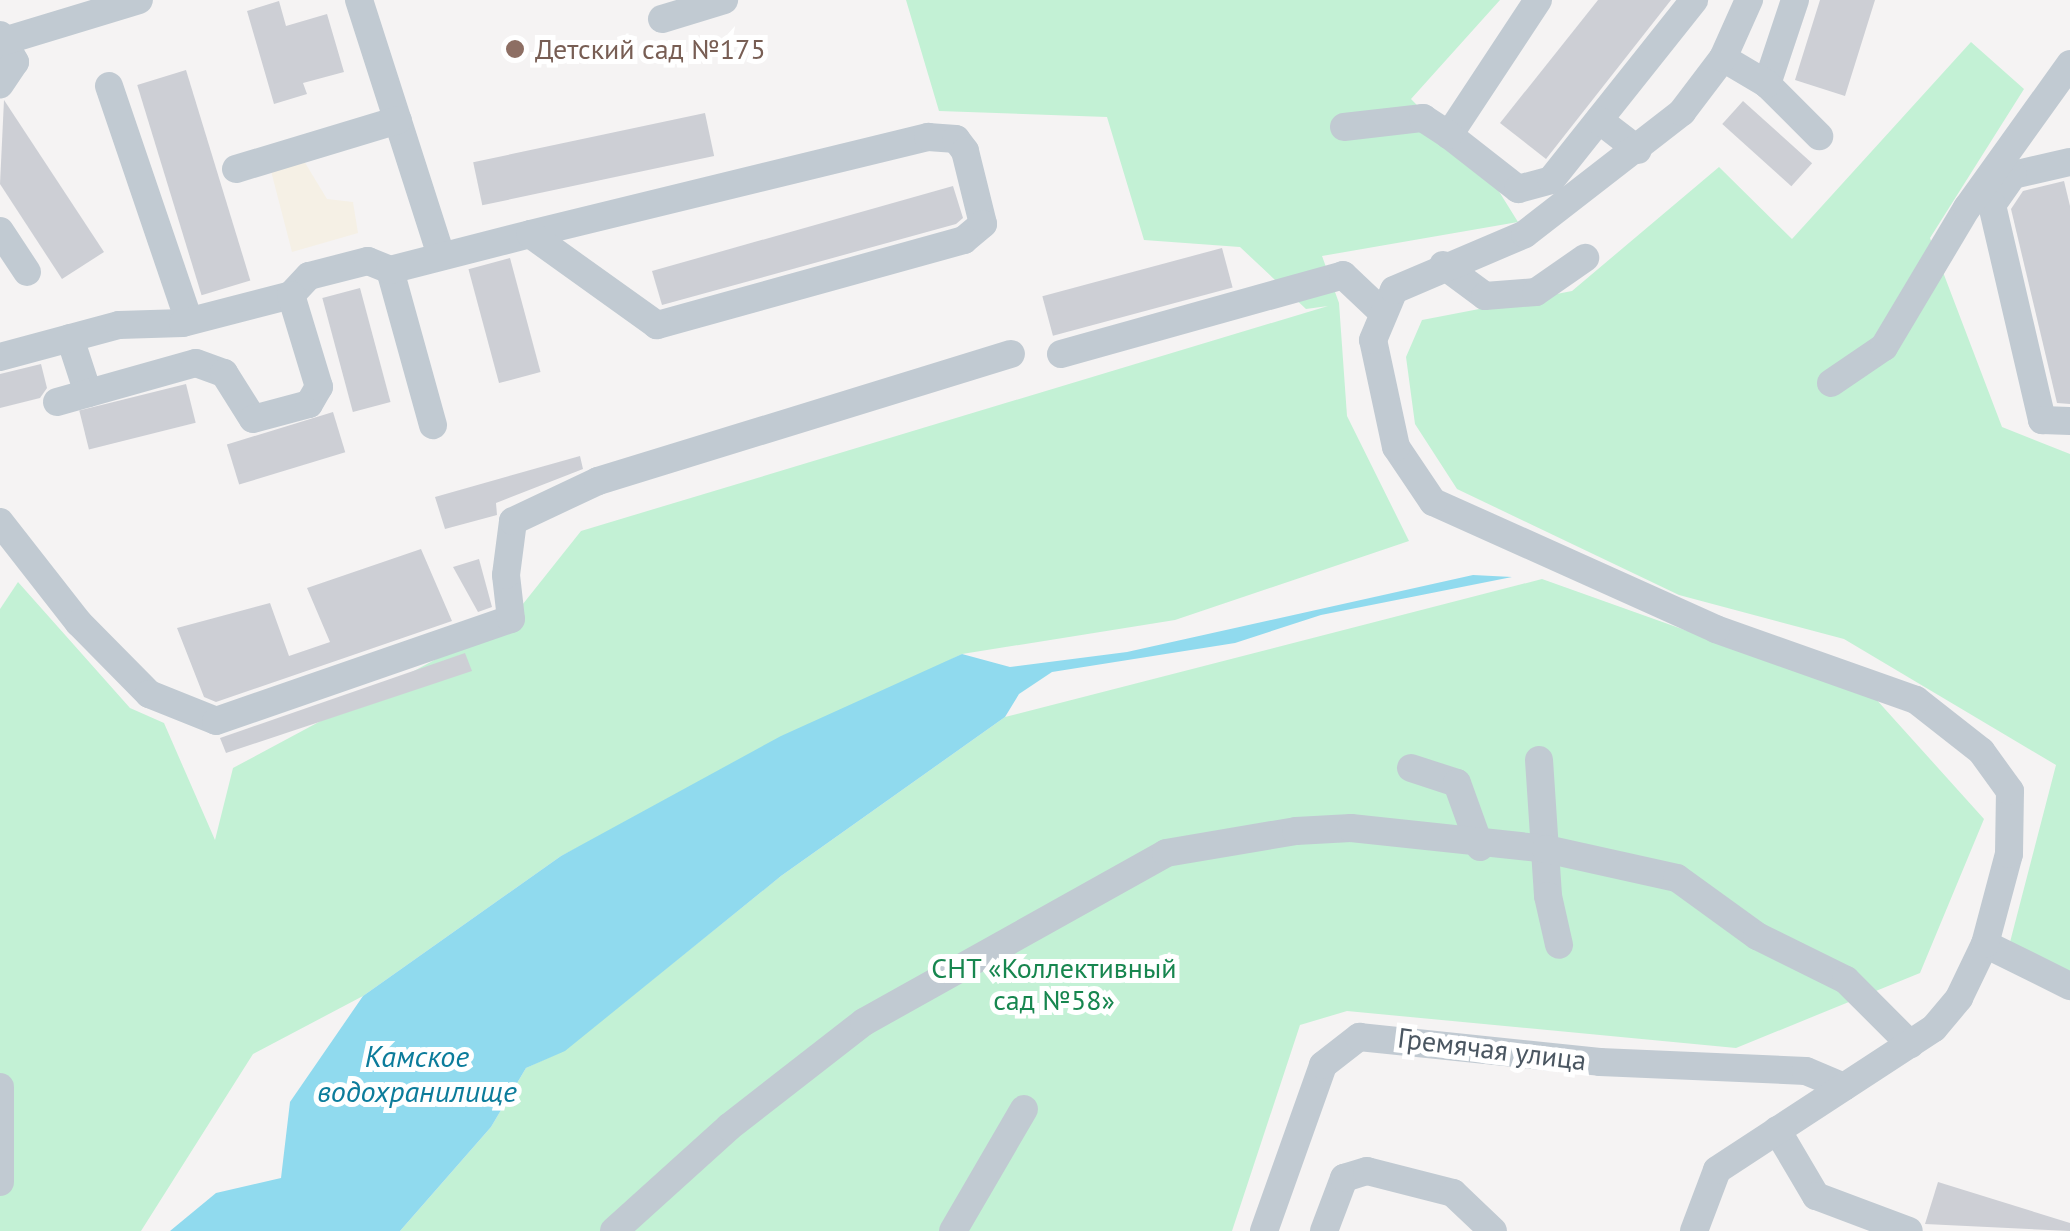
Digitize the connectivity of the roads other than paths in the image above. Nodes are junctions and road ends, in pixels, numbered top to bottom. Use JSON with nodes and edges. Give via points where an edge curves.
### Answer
{"nodes":[{"id":1,"x":138,"y":0,"type":"edge"},
{"id":2,"x":359,"y":0,"type":"edge"},
{"id":3,"x":724,"y":0,"type":"edge"},
{"id":4,"x":1538,"y":0,"type":"edge"},
{"id":5,"x":1694,"y":0,"type":"edge"},
{"id":6,"x":1749,"y":0,"type":"edge"},
{"id":7,"x":1795,"y":0,"type":"edge"},
{"id":8,"x":662,"y":19,"type":"dead end"},
{"id":9,"x":2,"y":38,"type":"edge"},
{"id":10,"x":1723,"y":58,"type":"junction"},
{"id":11,"x":2068,"y":77,"type":"edge"},
{"id":12,"x":0,"y":84,"type":"edge"},
{"id":13,"x":1766,"y":84,"type":"junction"},
{"id":14,"x":110,"y":86,"type":"dead end"},
{"id":15,"x":398,"y":120,"type":"junction"},
{"id":16,"x":1599,"y":120,"type":"junction"},
{"id":17,"x":1344,"y":127,"type":"dead end"},
{"id":18,"x":1449,"y":135,"type":"junction"},
{"id":19,"x":1819,"y":136,"type":"dead end"},
{"id":20,"x":1638,"y":150,"type":"junction"},
{"id":21,"x":2070,"y":162,"type":"edge"},
{"id":22,"x":236,"y":168,"type":"dead end"},
{"id":23,"x":0,"y":231,"type":"edge"},
{"id":24,"x":530,"y":234,"type":"junction"},
{"id":25,"x":441,"y":256,"type":"junction"},
{"id":26,"x":1585,"y":258,"type":"dead end"},
{"id":27,"x":1443,"y":266,"type":"junction"},
{"id":28,"x":390,"y":270,"type":"junction"},
{"id":29,"x":27,"y":272,"type":"dead end"},
{"id":30,"x":292,"y":295,"type":"junction"},
{"id":31,"x":1380,"y":310,"type":"junction"},
{"id":32,"x":189,"y":321,"type":"junction"},
{"id":33,"x":70,"y":338,"type":"junction"},
{"id":34,"x":1011,"y":354,"type":"dead end"},
{"id":35,"x":1061,"y":354,"type":"dead end"},
{"id":36,"x":0,"y":356,"type":"edge"},
{"id":37,"x":1831,"y":382,"type":"dead end"},
{"id":38,"x":88,"y":393,"type":"junction"},
{"id":39,"x":56,"y":402,"type":"dead end"},
{"id":40,"x":2070,"y":421,"type":"edge"},
{"id":41,"x":432,"y":425,"type":"dead end"},
{"id":42,"x":0,"y":522,"type":"edge"},
{"id":43,"x":1539,"y":760,"type":"dead end"},
{"id":44,"x":1411,"y":768,"type":"dead end"},
{"id":45,"x":1480,"y":847,"type":"junction"},
{"id":46,"x":1546,"y":849,"type":"junction"},
{"id":47,"x":1985,"y":944,"type":"junction"},
{"id":48,"x":1560,"y":945,"type":"dead end"},
{"id":49,"x":2070,"y":986,"type":"edge"},
{"id":50,"x":1910,"y":1044,"type":"junction"},
{"id":51,"x":0,"y":1087,"type":"edge"},
{"id":52,"x":1844,"y":1087,"type":"junction"},
{"id":53,"x":1024,"y":1109,"type":"dead end"},
{"id":54,"x":1771,"y":1134,"type":"junction"},
{"id":55,"x":0,"y":1182,"type":"edge"},
{"id":56,"x":1488,"y":1230,"type":"edge"},
{"id":57,"x":614,"y":1231,"type":"edge"},
{"id":58,"x":952,"y":1231,"type":"edge"},
{"id":59,"x":1264,"y":1231,"type":"edge"},
{"id":60,"x":1324,"y":1231,"type":"edge"},
{"id":61,"x":1694,"y":1231,"type":"edge"},
{"id":62,"x":1909,"y":1231,"type":"edge"}],
"edges":[{"from":1,"to":9,"type":"street"},
{"from":2,"to":15,"type":"street"},
{"from":3,"to":8,"type":"street"},
{"from":4,"to":18,"type":"street"},
{"from":5,"to":16,"type":"street"},
{"from":6,"to":10,"type":"street"},
{"from":7,"to":13,"type":"street"},
{"from":9,"to":12,"type":"street","via":[[14,62]]},
{"from":10,"to":13,"type":"street"},
{"from":10,"to":20,"type":"street","via":[[1682,112]]},
{"from":11,"to":37,"type":"street","via":[[1884,346]]},
{"from":13,"to":19,"type":"street"},
{"from":14,"to":32,"type":"street"},
{"from":15,"to":22,"type":"street"},
{"from":15,"to":25,"type":"street"},
{"from":16,"to":18,"type":"street","via":[[1552,180],[1518,189]]},
{"from":16,"to":20,"type":"street"},
{"from":17,"to":18,"type":"street","via":[[1423,118]]},
{"from":20,"to":27,"type":"street","via":[[1526,234]]},
{"from":21,"to":40,"type":"street","via":[[2013,175],[1992,206],[2042,420]]},
{"from":23,"to":29,"type":"street"},
{"from":24,"to":24,"type":"street","via":[[944,135],[965,151],[983,224],[964,240],[657,325]]},
{"from":24,"to":25,"type":"street"},
{"from":25,"to":28,"type":"street"},
{"from":26,"to":27,"type":"street","via":[[1536,292],[1485,296]]},
{"from":27,"to":31,"type":"street","via":[[1394,290]]},
{"from":28,"to":30,"type":"street","via":[[368,261],[338,268],[309,276]]},
{"from":28,"to":41,"type":"street"},
{"from":30,"to":32,"type":"street"},
{"from":30,"to":38,"type":"street","via":[[320,387],[310,404],[253,419],[224,372],[196,364]]},
{"from":31,"to":35,"type":"street","via":[[1342,275]]},
{"from":31,"to":47,"type":"street","via":[[1373,340],[1396,446],[1433,502],[1716,629],[1916,700],[1981,751],[2010,791],[2009,854]]},
{"from":32,"to":33,"type":"street"},
{"from":33,"to":36,"type":"street"},
{"from":33,"to":38,"type":"street"},
{"from":34,"to":42,"type":"street","via":[[598,480],[513,521],[506,575],[511,619],[216,720],[149,694],[79,623]]},
{"from":38,"to":39,"type":"street"},
{"from":43,"to":46,"type":"street"},
{"from":44,"to":45,"type":"street","via":[[1457,783]]},
{"from":45,"to":46,"type":"street"},
{"from":45,"to":57,"type":"street","via":[[1351,828],[1166,853],[864,1022],[728,1127]]},
{"from":46,"to":48,"type":"street"},
{"from":46,"to":50,"type":"street","via":[[1678,878],[1758,936],[1846,980]]},
{"from":47,"to":49,"type":"street"},
{"from":47,"to":50,"type":"street","via":[[1959,998]]},
{"from":50,"to":52,"type":"street"},
{"from":51,"to":55,"type":"street"},
{"from":52,"to":54,"type":"street"},
{"from":52,"to":59,"type":"street","name":"Гремячая улица","via":[[1806,1071],[1600,1062],[1358,1037],[1323,1065]]},
{"from":53,"to":58,"type":"street"},
{"from":54,"to":61,"type":"street","via":[[1717,1170]]},
{"from":54,"to":62,"type":"street","via":[[1816,1196]]},
{"from":56,"to":60,"type":"street","via":[[1453,1193],[1367,1172],[1344,1178]]}]}
